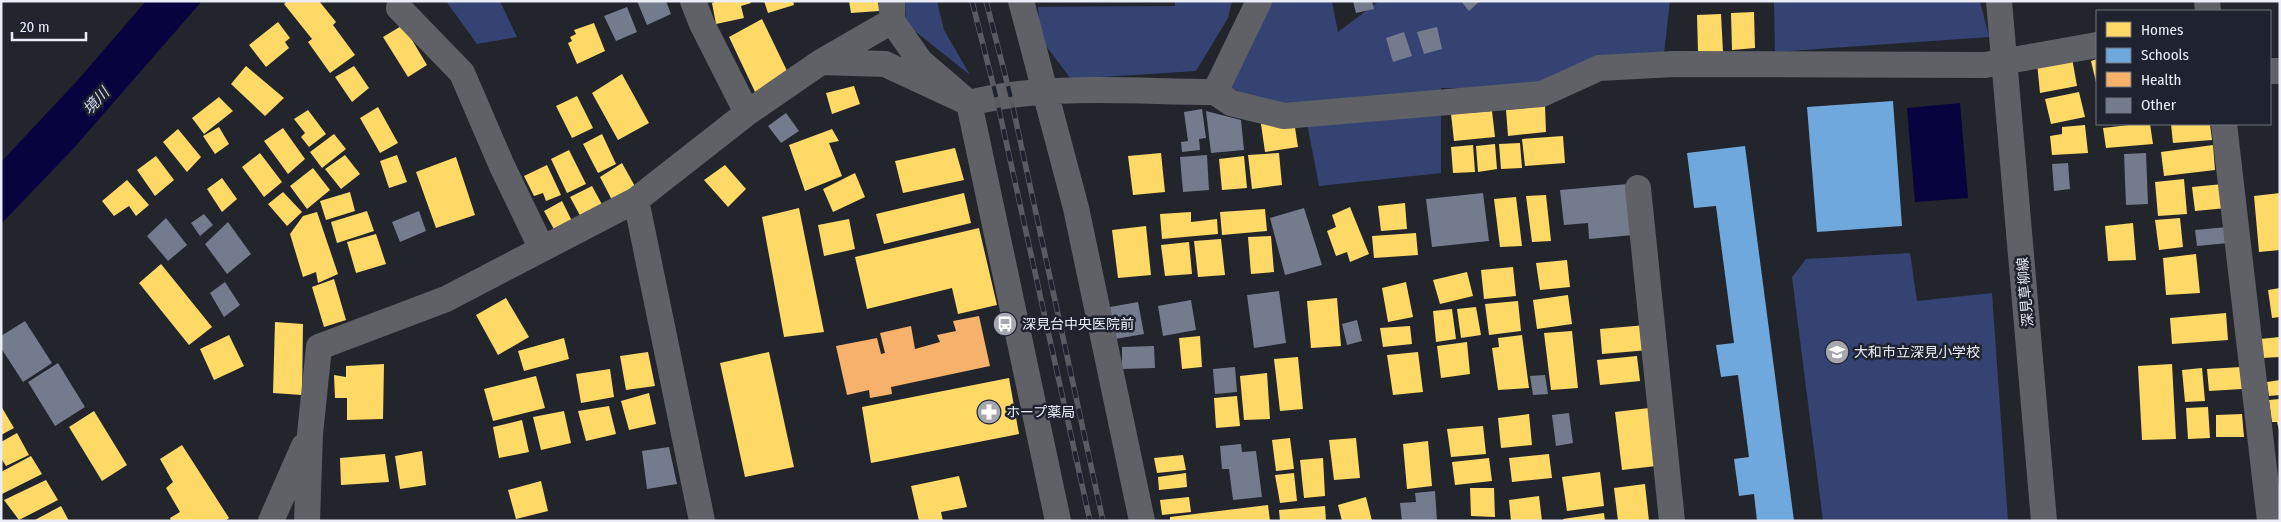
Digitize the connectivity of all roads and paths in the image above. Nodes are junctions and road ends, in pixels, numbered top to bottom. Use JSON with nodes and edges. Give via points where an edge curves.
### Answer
{"nodes":[{"id":1,"x":693,"y":1,"type":"edge"},
{"id":2,"x":1021,"y":1,"type":"edge"},
{"id":3,"x":1259,"y":1,"type":"edge"},
{"id":4,"x":1999,"y":1,"type":"edge"},
{"id":5,"x":399,"y":8,"type":"dead end"},
{"id":6,"x":892,"y":11,"type":"edge"},
{"id":7,"x":2096,"y":45,"type":"edge"},
{"id":8,"x":821,"y":62,"type":"junction"},
{"id":9,"x":2006,"y":62,"type":"junction"},
{"id":10,"x":1045,"y":91,"type":"junction"},
{"id":11,"x":1214,"y":92,"type":"junction"},
{"id":12,"x":969,"y":103,"type":"junction"},
{"id":13,"x":747,"y":113,"type":"junction"},
{"id":14,"x":2224,"y":125,"type":"edge"},
{"id":15,"x":1638,"y":188,"type":"dead end"},
{"id":16,"x":636,"y":200,"type":"junction"},
{"id":17,"x":542,"y":249,"type":"junction"},
{"id":18,"x":310,"y":434,"type":"junction"},
{"id":19,"x":271,"y":521,"type":"edge"},
{"id":20,"x":308,"y":521,"type":"edge"},
{"id":21,"x":702,"y":521,"type":"edge"},
{"id":22,"x":1058,"y":521,"type":"edge"},
{"id":23,"x":1142,"y":521,"type":"edge"},
{"id":24,"x":1672,"y":521,"type":"edge"},
{"id":25,"x":2044,"y":521,"type":"edge"},
{"id":26,"x":2270,"y":521,"type":"edge"}],
"edges":[{"from":1,"to":13,"type":"street"},
{"from":2,"to":10,"type":"street"},
{"from":3,"to":11,"type":"street"},
{"from":4,"to":9,"type":"street","name":"深見草柳線"},
{"from":5,"to":17,"type":"street","via":[[462,73]]},
{"from":6,"to":8,"type":"street"},
{"from":6,"to":12,"type":"street","via":[[920,61]]},
{"from":7,"to":9,"type":"street"},
{"from":8,"to":12,"type":"street","via":[[885,64]]},
{"from":8,"to":13,"type":"street"},
{"from":9,"to":11,"type":"street","via":[[1985,65],[1674,64],[1599,68],[1542,94],[1284,116],[1231,103]]},
{"from":9,"to":25,"type":"street","name":"深見草柳線"},
{"from":10,"to":11,"type":"street"},
{"from":10,"to":12,"type":"street","via":[[996,96]]},
{"from":10,"to":23,"type":"street","via":[[1076,208]]},
{"from":12,"to":22,"type":"street"},
{"from":13,"to":16,"type":"street"},
{"from":14,"to":26,"type":"street"},
{"from":15,"to":24,"type":"street"},
{"from":16,"to":17,"type":"street"},
{"from":16,"to":21,"type":"street"},
{"from":17,"to":18,"type":"street","via":[[446,299],[319,347]]},
{"from":18,"to":19,"type":"street"},
{"from":18,"to":20,"type":"street"}]}
